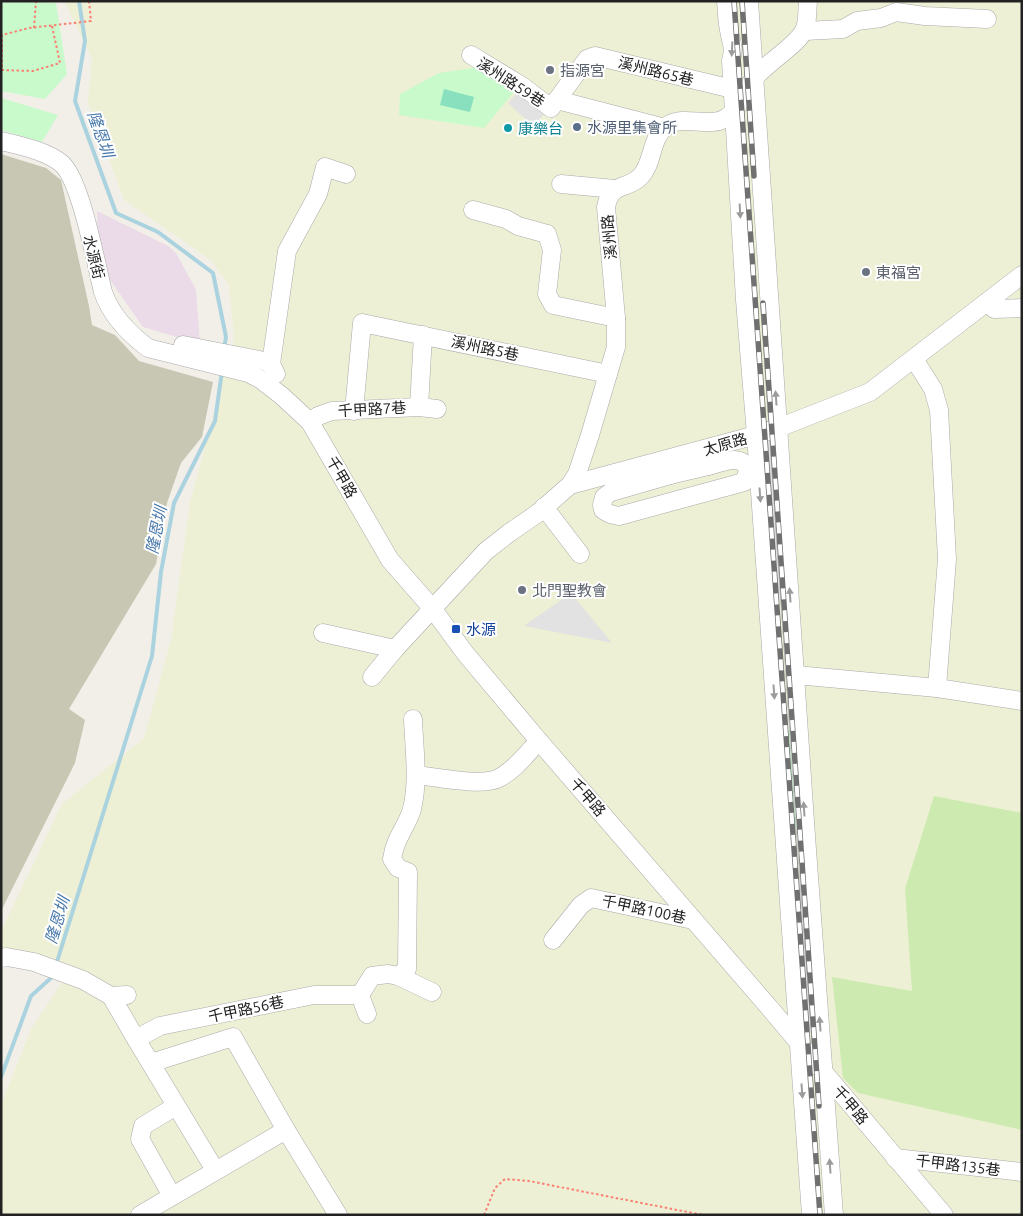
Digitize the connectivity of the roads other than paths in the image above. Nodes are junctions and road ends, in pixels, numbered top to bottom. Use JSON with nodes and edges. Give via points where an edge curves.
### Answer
{"nodes":[{"id":1,"x":726,"y":1,"type":"edge"},
{"id":2,"x":749,"y":1,"type":"edge"},
{"id":3,"x":808,"y":1,"type":"edge"},
{"id":4,"x":987,"y":19,"type":"dead end"},
{"id":5,"x":805,"y":31,"type":"junction"},
{"id":6,"x":471,"y":55,"type":"dead end"},
{"id":7,"x":755,"y":76,"type":"junction"},
{"id":8,"x":739,"y":91,"type":"junction"},
{"id":9,"x":557,"y":100,"type":"junction"},
{"id":10,"x":734,"y":112,"type":"junction"},
{"id":11,"x":664,"y":128,"type":"junction"},
{"id":12,"x":1,"y":141,"type":"edge"},
{"id":13,"x":346,"y":174,"type":"dead end"},
{"id":14,"x":560,"y":184,"type":"dead end"},
{"id":15,"x":615,"y":189,"type":"junction"},
{"id":16,"x":473,"y":210,"type":"dead end"},
{"id":17,"x":1022,"y":275,"type":"edge"},
{"id":18,"x":768,"y":278,"type":"junction"},
{"id":19,"x":744,"y":280,"type":"junction"},
{"id":20,"x":770,"y":298,"type":"junction"},
{"id":21,"x":745,"y":300,"type":"junction"},
{"id":22,"x":987,"y":302,"type":"junction"},
{"id":23,"x":1022,"y":308,"type":"edge"},
{"id":24,"x":616,"y":318,"type":"junction"},
{"id":25,"x":423,"y":335,"type":"junction"},
{"id":26,"x":914,"y":359,"type":"junction"},
{"id":27,"x":271,"y":364,"type":"junction"},
{"id":28,"x":249,"y":365,"type":"junction"},
{"id":29,"x":608,"y":374,"type":"junction"},
{"id":30,"x":282,"y":396,"type":"junction"},
{"id":31,"x":419,"y":407,"type":"junction"},
{"id":32,"x":437,"y":409,"type":"dead end"},
{"id":33,"x":354,"y":411,"type":"junction"},
{"id":34,"x":310,"y":422,"type":"junction"},
{"id":35,"x":778,"y":428,"type":"junction"},
{"id":36,"x":756,"y":435,"type":"junction"},
{"id":37,"x":706,"y":458,"type":"junction"},
{"id":38,"x":668,"y":467,"type":"junction"},
{"id":39,"x":570,"y":485,"type":"junction"},
{"id":40,"x":544,"y":507,"type":"junction"},
{"id":41,"x":580,"y":554,"type":"dead end"},
{"id":42,"x":432,"y":608,"type":"junction"},
{"id":43,"x":792,"y":632,"type":"junction"},
{"id":44,"x":323,"y":633,"type":"dead end"},
{"id":45,"x":770,"y":634,"type":"junction"},
{"id":46,"x":395,"y":649,"type":"junction"},
{"id":47,"x":794,"y":651,"type":"junction"},
{"id":48,"x":771,"y":654,"type":"junction"},
{"id":49,"x":796,"y":675,"type":"junction"},
{"id":50,"x":372,"y":677,"type":"dead end"},
{"id":51,"x":937,"y":688,"type":"junction"},
{"id":52,"x":1022,"y":701,"type":"edge"},
{"id":53,"x":413,"y":719,"type":"dead end"},
{"id":54,"x":539,"y":741,"type":"junction"},
{"id":55,"x":416,"y":775,"type":"junction"},
{"id":56,"x":806,"y":836,"type":"junction"},
{"id":57,"x":784,"y":837,"type":"junction"},
{"id":58,"x":808,"y":858,"type":"junction"},
{"id":59,"x":786,"y":860,"type":"junction"},
{"id":60,"x":694,"y":920,"type":"junction"},
{"id":61,"x":553,"y":940,"type":"dead end"},
{"id":62,"x":1,"y":958,"type":"edge"},
{"id":63,"x":398,"y":976,"type":"junction"},
{"id":64,"x":432,"y":992,"type":"dead end"},
{"id":65,"x":360,"y":995,"type":"junction"},
{"id":66,"x":367,"y":1014,"type":"dead end"},
{"id":67,"x":136,"y":1039,"type":"junction"},
{"id":68,"x":798,"y":1042,"type":"junction"},
{"id":69,"x":151,"y":1063,"type":"junction"},
{"id":70,"x":824,"y":1072,"type":"junction"},
{"id":71,"x":176,"y":1106,"type":"junction"},
{"id":72,"x":286,"y":1130,"type":"junction"},
{"id":73,"x":895,"y":1158,"type":"junction"},
{"id":74,"x":215,"y":1170,"type":"junction"},
{"id":75,"x":1022,"y":1172,"type":"edge"},
{"id":76,"x":172,"y":1196,"type":"junction"},
{"id":77,"x":140,"y":1215,"type":"edge"},
{"id":78,"x":338,"y":1215,"type":"edge"},
{"id":79,"x":811,"y":1215,"type":"edge"},
{"id":80,"x":834,"y":1215,"type":"edge"},
{"id":81,"x":944,"y":1215,"type":"edge"}],
"edges":[{"from":1,"to":8,"type":"street","one_way":true,"via":[[733,40],[731,61]]},
{"from":2,"to":7,"type":"street"},
{"from":3,"to":5,"type":"street"},
{"from":4,"to":5,"type":"street","via":[[896,12],[857,21],[838,30]]},
{"from":5,"to":7,"type":"street"},
{"from":6,"to":9,"type":"street","name":"溪州路59巷","via":[[551,108]]},
{"from":7,"to":8,"type":"street"},
{"from":7,"to":18,"type":"street"},
{"from":8,"to":9,"type":"street","name":"溪州路65巷","via":[[595,56],[587,59]]},
{"from":8,"to":10,"type":"street"},
{"from":9,"to":11,"type":"street","name":"溪州路59巷"},
{"from":10,"to":11,"type":"street","via":[[719,121],[676,122]]},
{"from":10,"to":19,"type":"street","one_way":true},
{"from":11,"to":15,"type":"street","via":[[641,176]]},
{"from":12,"to":28,"type":"street","name":"水源街","via":[[54,158],[75,182],[108,306],[135,338],[148,348],[173,355],[200,354]]},
{"from":13,"to":27,"type":"street","via":[[325,166],[318,194],[287,251]]},
{"from":14,"to":15,"type":"street"},
{"from":15,"to":24,"type":"street","name":"溪州路","via":[[606,208]]},
{"from":16,"to":24,"type":"street","via":[[547,234],[552,250],[547,294],[553,305]]},
{"from":17,"to":22,"type":"street","name":"太原路"},
{"from":18,"to":19,"type":"street"},
{"from":18,"to":20,"type":"street"},
{"from":19,"to":21,"type":"street"},
{"from":20,"to":21,"type":"street"},
{"from":35,"to":20,"type":"street","one_way":true},
{"from":21,"to":36,"type":"street"},
{"from":22,"to":23,"type":"street","via":[[994,309]]},
{"from":22,"to":26,"type":"street","name":"太原路"},
{"from":24,"to":29,"type":"street","name":"溪州路","via":[[616,347]]},
{"from":25,"to":29,"type":"street","name":"溪州路5巷"},
{"from":25,"to":31,"type":"street"},
{"from":25,"to":33,"type":"street","name":"溪州路5巷","via":[[362,323]]},
{"from":26,"to":35,"type":"street","name":"太原路","via":[[870,392]]},
{"from":26,"to":51,"type":"street","via":[[933,389],[939,410],[947,559]]},
{"from":27,"to":28,"type":"street","name":"水源街"},
{"from":27,"to":30,"type":"street"},
{"from":28,"to":30,"type":"street","name":"千甲路","via":[[260,379]]},
{"from":29,"to":39,"type":"street","name":"溪州路","via":[[577,474]]},
{"from":30,"to":34,"type":"street","name":"千甲路"},
{"from":31,"to":32,"type":"street","name":"千甲路7巷"},
{"from":31,"to":33,"type":"street","name":"千甲路7巷"},
{"from":33,"to":34,"type":"street","name":"千甲路7巷","via":[[332,411]]},
{"from":34,"to":42,"type":"street","name":"千甲路","via":[[390,560]]},
{"from":35,"to":36,"type":"street","name":"太原路"},
{"from":43,"to":35,"type":"street","one_way":true},
{"from":36,"to":37,"type":"street","name":"太原路"},
{"from":36,"to":45,"type":"street","one_way":true},
{"from":37,"to":38,"type":"street","name":"太原路"},
{"from":37,"to":38,"type":"street","via":[[744,462],[749,468],[744,482],[619,516],[604,510],[604,497],[611,492]]},
{"from":38,"to":39,"type":"street","name":"太原路"},
{"from":39,"to":40,"type":"street","name":"太原路"},
{"from":40,"to":41,"type":"street"},
{"from":40,"to":42,"type":"street","name":"太原路","via":[[486,551]]},
{"from":42,"to":46,"type":"street"},
{"from":42,"to":54,"type":"street","name":"千甲路"},
{"from":43,"to":45,"type":"street"},
{"from":43,"to":47,"type":"street"},
{"from":44,"to":46,"type":"street"},
{"from":45,"to":48,"type":"street"},
{"from":46,"to":50,"type":"street"},
{"from":47,"to":48,"type":"street"},
{"from":47,"to":49,"type":"street"},
{"from":48,"to":57,"type":"street","one_way":true},
{"from":49,"to":51,"type":"street"},
{"from":56,"to":49,"type":"street","one_way":true},
{"from":51,"to":52,"type":"street"},
{"from":53,"to":55,"type":"street"},
{"from":54,"to":55,"type":"street","via":[[508,772],[491,781]]},
{"from":54,"to":60,"type":"street","name":"千甲路"},
{"from":55,"to":63,"type":"street","via":[[412,810],[394,846],[392,859],[398,868],[408,872],[407,969]]},
{"from":56,"to":57,"type":"street"},
{"from":56,"to":58,"type":"street"},
{"from":57,"to":59,"type":"street"},
{"from":58,"to":59,"type":"street"},
{"from":70,"to":58,"type":"street","one_way":true},
{"from":59,"to":68,"type":"street"},
{"from":60,"to":61,"type":"street","name":"千甲路100巷","via":[[591,898],[581,905]]},
{"from":60,"to":68,"type":"street","name":"千甲路"},
{"from":62,"to":67,"type":"street","via":[[34,962],[119,995]]},
{"from":63,"to":64,"type":"street"},
{"from":63,"to":65,"type":"street","via":[[372,976]]},
{"from":65,"to":66,"type":"street"},
{"from":65,"to":67,"type":"street","name":"千甲路56巷","via":[[314,995],[160,1026]]},
{"from":67,"to":69,"type":"street"},
{"from":68,"to":70,"type":"street","name":"千甲路"},
{"from":68,"to":79,"type":"street","one_way":true},
{"from":69,"to":71,"type":"street"},
{"from":69,"to":72,"type":"street","via":[[233,1037]]},
{"from":70,"to":73,"type":"street","name":"千甲路"},
{"from":80,"to":70,"type":"street","one_way":true},
{"from":71,"to":74,"type":"street"},
{"from":71,"to":76,"type":"street","via":[[143,1126],[140,1139]]},
{"from":72,"to":74,"type":"street"},
{"from":72,"to":78,"type":"street"},
{"from":73,"to":75,"type":"street","name":"千甲路135巷"},
{"from":73,"to":81,"type":"street","name":"千甲路"},
{"from":74,"to":76,"type":"street"},
{"from":76,"to":77,"type":"street"}]}
